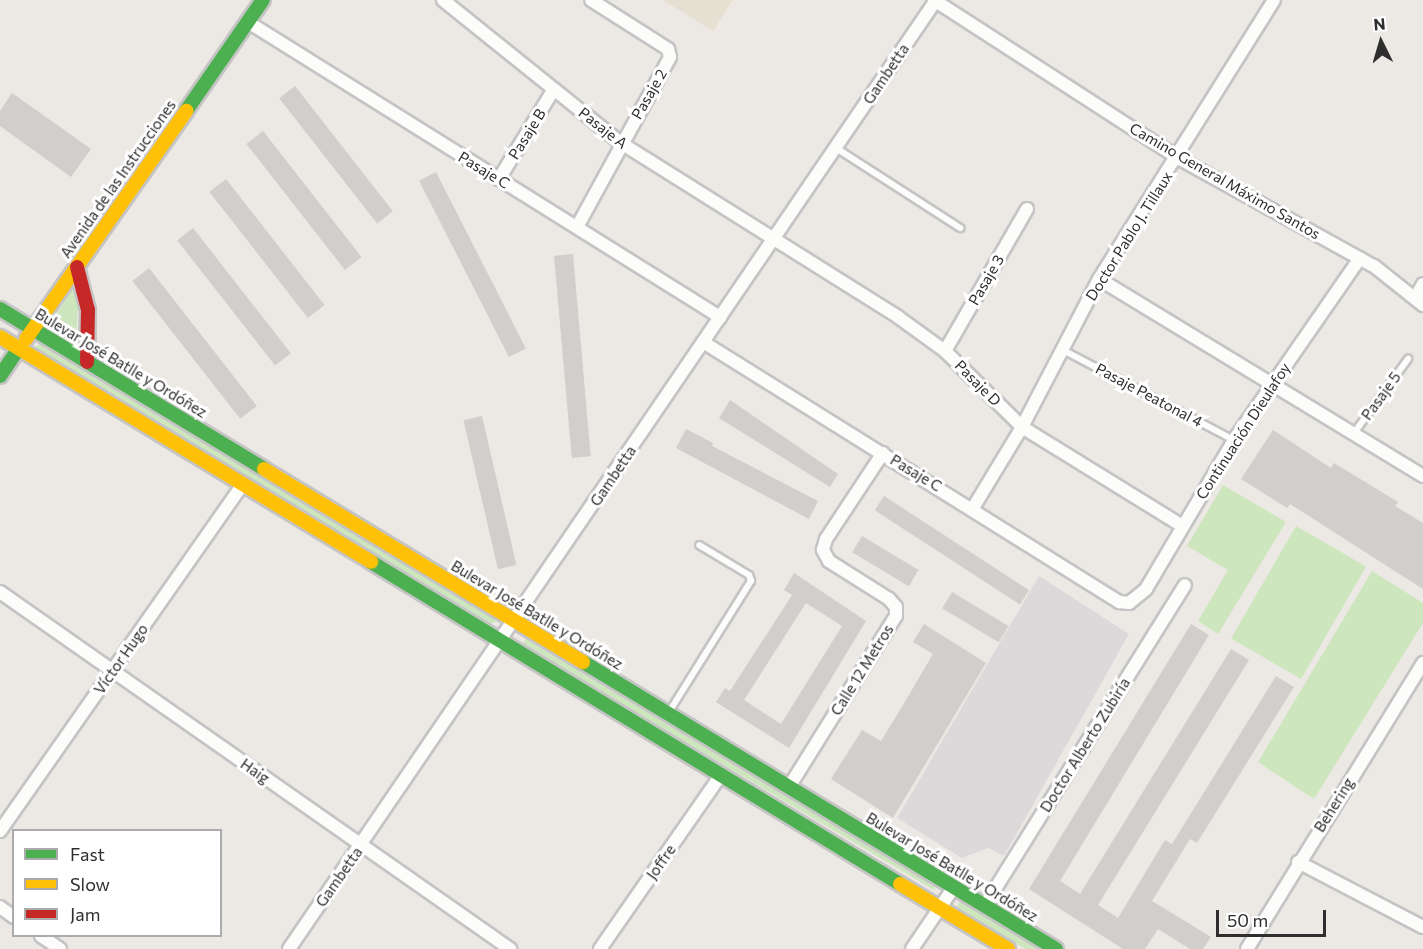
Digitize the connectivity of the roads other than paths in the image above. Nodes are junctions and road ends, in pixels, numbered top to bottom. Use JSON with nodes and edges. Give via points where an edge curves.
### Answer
{"nodes":[{"id":1,"x":263,"y":0,"type":"edge"},
{"id":2,"x":442,"y":0,"type":"edge"},
{"id":3,"x":591,"y":0,"type":"edge"},
{"id":4,"x":935,"y":0,"type":"edge"},
{"id":5,"x":1274,"y":0,"type":"edge"},
{"id":6,"x":248,"y":22,"type":"junction"},
{"id":7,"x":554,"y":89,"type":"junction"},
{"id":8,"x":621,"y":143,"type":"junction"},
{"id":9,"x":836,"y":148,"type":"junction"},
{"id":10,"x":1178,"y":158,"type":"junction"},
{"id":11,"x":499,"y":178,"type":"junction"},
{"id":12,"x":1027,"y":209,"type":"dead end"},
{"id":13,"x":577,"y":227,"type":"junction"},
{"id":14,"x":960,"y":228,"type":"dead end"},
{"id":15,"x":773,"y":241,"type":"junction"},
{"id":16,"x":1360,"y":258,"type":"junction"},
{"id":17,"x":77,"y":267,"type":"junction"},
{"id":18,"x":1099,"y":279,"type":"junction"},
{"id":19,"x":1423,"y":284,"type":"edge"},
{"id":20,"x":1419,"y":302,"type":"edge"},
{"id":21,"x":0,"y":309,"type":"edge"},
{"id":22,"x":720,"y":317,"type":"junction"},
{"id":23,"x":33,"y":329,"type":"junction"},
{"id":24,"x":0,"y":337,"type":"edge"},
{"id":25,"x":704,"y":342,"type":"junction"},
{"id":26,"x":19,"y":348,"type":"junction"},
{"id":27,"x":1063,"y":350,"type":"junction"},
{"id":28,"x":945,"y":351,"type":"junction"},
{"id":29,"x":1408,"y":359,"type":"dead end"},
{"id":30,"x":87,"y":362,"type":"junction"},
{"id":31,"x":0,"y":376,"type":"edge"},
{"id":32,"x":1272,"y":384,"type":"junction"},
{"id":33,"x":1022,"y":427,"type":"junction"},
{"id":34,"x":1354,"y":433,"type":"junction"},
{"id":35,"x":1234,"y":440,"type":"junction"},
{"id":36,"x":883,"y":453,"type":"junction"},
{"id":37,"x":1423,"y":476,"type":"edge"},
{"id":38,"x":242,"y":486,"type":"junction"},
{"id":39,"x":973,"y":508,"type":"junction"},
{"id":40,"x":1182,"y":526,"type":"junction"},
{"id":41,"x":699,"y":545,"type":"dead end"},
{"id":42,"x":1185,"y":585,"type":"dead end"},
{"id":43,"x":0,"y":592,"type":"edge"},
{"id":44,"x":1129,"y":603,"type":"joint"},
{"id":45,"x":514,"y":621,"type":"junction"},
{"id":46,"x":500,"y":642,"type":"junction"},
{"id":47,"x":1423,"y":663,"type":"edge"},
{"id":48,"x":112,"y":671,"type":"junction"},
{"id":49,"x":668,"y":713,"type":"junction"},
{"id":50,"x":721,"y":775,"type":"junction"},
{"id":51,"x":789,"y":787,"type":"junction"},
{"id":52,"x":0,"y":831,"type":"edge"},
{"id":53,"x":361,"y":844,"type":"junction"},
{"id":54,"x":1298,"y":862,"type":"junction"},
{"id":55,"x":954,"y":887,"type":"junction"},
{"id":56,"x":985,"y":905,"type":"junction"},
{"id":57,"x":940,"y":909,"type":"junction"},
{"id":58,"x":1423,"y":927,"type":"edge"},
{"id":59,"x":42,"y":937,"type":"edge"},
{"id":60,"x":60,"y":949,"type":"edge"},
{"id":61,"x":289,"y":949,"type":"edge"},
{"id":62,"x":510,"y":949,"type":"edge"},
{"id":63,"x":600,"y":949,"type":"edge"},
{"id":64,"x":912,"y":949,"type":"edge"},
{"id":65,"x":1008,"y":949,"type":"edge"},
{"id":66,"x":1056,"y":949,"type":"edge"},
{"id":67,"x":1247,"y":949,"type":"edge"}],
"edges":[{"from":1,"to":6,"type":"main road","name":"Avenida de las Instrucciones"},
{"from":2,"to":7,"type":"street","name":"Pasaje A"},
{"from":3,"to":8,"type":"street","name":"Pasaje 2","via":[[668,49],[670,57]]},
{"from":4,"to":9,"type":"street","name":"Gambetta"},
{"from":4,"to":10,"type":"street","name":"Camino General Máximo Santos"},
{"from":5,"to":10,"type":"street","name":"Doctor Pablo J. Tillaux"},
{"from":6,"to":11,"type":"street","name":"Pasaje C"},
{"from":6,"to":17,"type":"main road","name":"Avenida de las Instrucciones"},
{"from":7,"to":8,"type":"street","name":"Pasaje A"},
{"from":7,"to":11,"type":"street","name":"Pasaje B"},
{"from":8,"to":13,"type":"street","name":"Pasaje 2"},
{"from":8,"to":15,"type":"street","name":"Pasaje A"},
{"from":9,"to":14,"type":"lane"},
{"from":9,"to":15,"type":"street","name":"Gambetta"},
{"from":10,"to":16,"type":"street","name":"Camino General Máximo Santos"},
{"from":10,"to":18,"type":"street","name":"Doctor Pablo J. Tillaux"},
{"from":11,"to":13,"type":"street","name":"Pasaje C"},
{"from":12,"to":28,"type":"street","name":"Pasaje 3"},
{"from":13,"to":22,"type":"street","name":"Pasaje C"},
{"from":15,"to":22,"type":"street","name":"Gambetta"},
{"from":15,"to":28,"type":"street","name":"Pasaje D","via":[[880,304]]},
{"from":16,"to":20,"type":"street","name":"Camino General Máximo Santos"},
{"from":16,"to":32,"type":"street","name":"Continuación Dieulafoy"},
{"from":17,"to":23,"type":"main road","name":"Avenida de las Instrucciones"},
{"from":17,"to":30,"type":"main road","via":[[88,310]]},
{"from":18,"to":27,"type":"street","name":"Doctor Pablo J. Tillaux"},
{"from":18,"to":32,"type":"street"},
{"from":19,"to":20,"type":"street"},
{"from":21,"to":23,"type":"main road","name":"Bulevar José Batlle y Ordóñez"},
{"from":22,"to":25,"type":"street","name":"Gambetta"},
{"from":23,"to":26,"type":"main road","name":"Avenida de las Instrucciones"},
{"from":23,"to":30,"type":"main road","name":"Bulevar José Batlle y Ordóñez"},
{"from":24,"to":26,"type":"main road"},
{"from":25,"to":36,"type":"street","name":"Pasaje C"},
{"from":25,"to":45,"type":"street","name":"Gambetta"},
{"from":26,"to":31,"type":"main road","name":"Avenida de las Instrucciones"},
{"from":26,"to":38,"type":"main road"},
{"from":27,"to":33,"type":"street","name":"Doctor Pablo J. Tillaux"},
{"from":27,"to":35,"type":"lane","name":"Pasaje Peatonal 4"},
{"from":28,"to":33,"type":"street","name":"Pasaje D"},
{"from":29,"to":34,"type":"lane","name":"Pasaje 5"},
{"from":30,"to":45,"type":"main road","name":"Bulevar José Batlle y Ordóñez"},
{"from":32,"to":34,"type":"street"},
{"from":32,"to":35,"type":"street","name":"Continuación Dieulafoy"},
{"from":33,"to":39,"type":"street","name":"Doctor Pablo J. Tillaux"},
{"from":33,"to":40,"type":"street","name":"Pasaje D"},
{"from":34,"to":37,"type":"street"},
{"from":35,"to":40,"type":"street","name":"Continuación Dieulafoy"},
{"from":36,"to":39,"type":"street","name":"Pasaje C"},
{"from":36,"to":51,"type":"street","name":"Calle 12 Metros","via":[[826,539],[824,550],[829,561],[889,599],[896,607],[896,616]]},
{"from":38,"to":46,"type":"main road"},
{"from":38,"to":48,"type":"street","name":"Víctor Hugo"},
{"from":39,"to":44,"type":"street","name":"Pasaje C","via":[[1119,602]]},
{"from":40,"to":44,"type":"street","name":"Continuación Dieulafoy","via":[[1146,589]]},
{"from":41,"to":49,"type":"lane","via":[[749,575],[751,581]]},
{"from":42,"to":56,"type":"street","name":"Doctor Alberto Zubiría"},
{"from":43,"to":48,"type":"street","name":"Haig"},
{"from":45,"to":46,"type":"street","name":"Gambetta"},
{"from":45,"to":49,"type":"main road","name":"Bulevar José Batlle y Ordóñez"},
{"from":46,"to":50,"type":"main road"},
{"from":46,"to":53,"type":"street","name":"Gambetta"},
{"from":47,"to":54,"type":"street","name":"Behering"},
{"from":48,"to":52,"type":"street","name":"Víctor Hugo"},
{"from":48,"to":53,"type":"street","name":"Haig"},
{"from":49,"to":51,"type":"main road","name":"Bulevar José Batlle y Ordóñez"},
{"from":50,"to":57,"type":"main road"},
{"from":50,"to":63,"type":"street","name":"Joffre"},
{"from":51,"to":55,"type":"main road","name":"Bulevar José Batlle y Ordóñez"},
{"from":53,"to":61,"type":"street","name":"Gambetta"},
{"from":53,"to":62,"type":"street","name":"Haig"},
{"from":54,"to":58,"type":"street"},
{"from":54,"to":67,"type":"street","name":"Behering"},
{"from":55,"to":56,"type":"main road","name":"Bulevar José Batlle y Ordóñez"},
{"from":55,"to":57,"type":"street"},
{"from":56,"to":66,"type":"main road","name":"Bulevar José Batlle y Ordóñez"},
{"from":57,"to":64,"type":"street"},
{"from":57,"to":65,"type":"main road"},
{"from":59,"to":60,"type":"street"}]}
